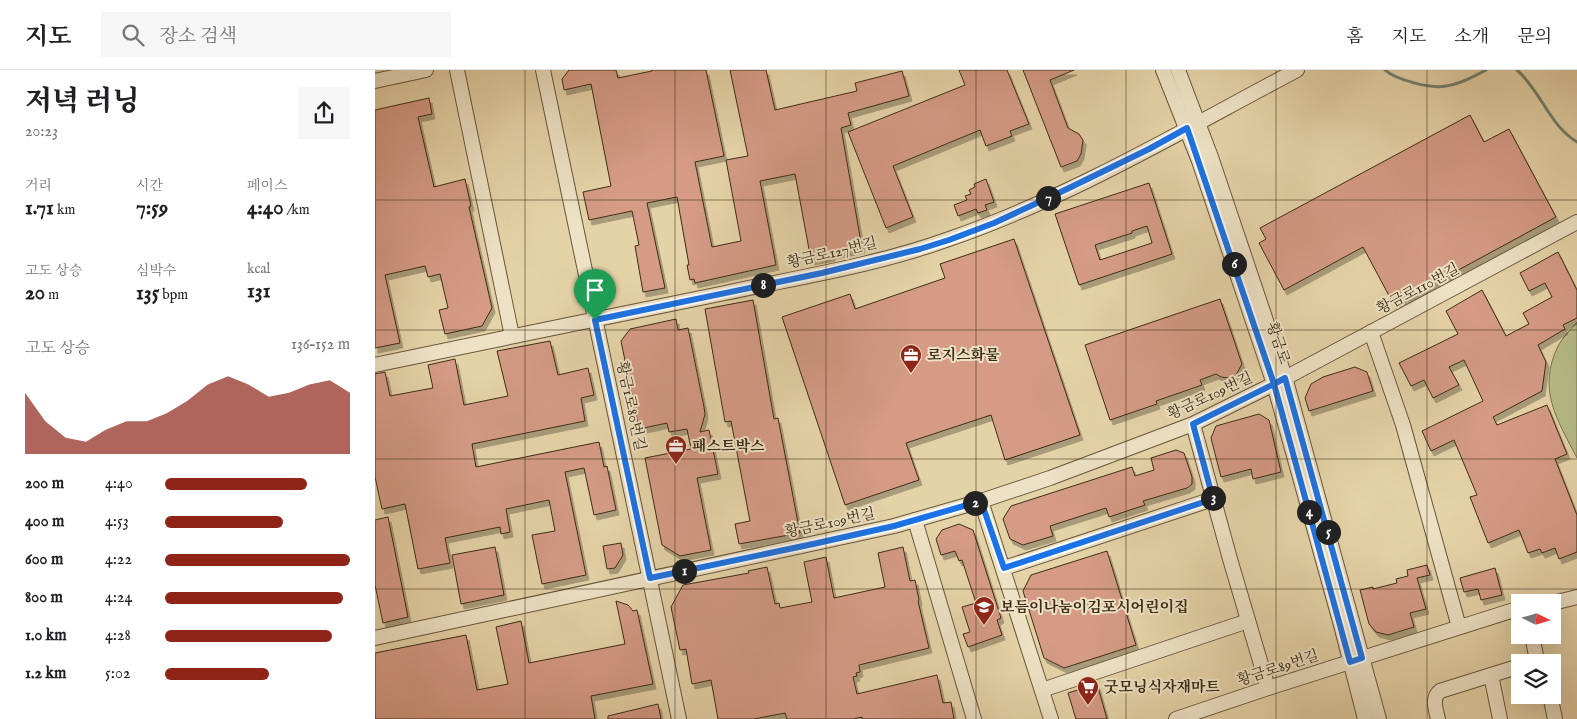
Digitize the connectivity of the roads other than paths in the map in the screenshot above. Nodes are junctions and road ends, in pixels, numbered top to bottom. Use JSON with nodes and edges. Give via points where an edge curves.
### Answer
{"nodes":[{"id":1,"x":427,"y":70,"type":"edge"},
{"id":2,"x":457,"y":70,"type":"edge"},
{"id":3,"x":543,"y":70,"type":"edge"},
{"id":4,"x":1163,"y":70,"type":"edge"},
{"id":5,"x":1178,"y":70,"type":"edge"},
{"id":6,"x":1297,"y":70,"type":"edge"},
{"id":7,"x":375,"y":81,"type":"edge"},
{"id":8,"x":1193,"y":125,"type":"junction"},
{"id":9,"x":1577,"y":222,"type":"edge"},
{"id":10,"x":595,"y":320,"type":"junction"},
{"id":11,"x":1371,"y":332,"type":"junction"},
{"id":12,"x":512,"y":336,"type":"junction"},
{"id":13,"x":375,"y":365,"type":"edge"},
{"id":14,"x":1280,"y":381,"type":"junction"},
{"id":15,"x":1193,"y":424,"type":"junction"},
{"id":16,"x":1213,"y":499,"type":"junction"},
{"id":17,"x":981,"y":501,"type":"junction"},
{"id":18,"x":915,"y":520,"type":"junction"},
{"id":19,"x":1004,"y":568,"type":"junction"},
{"id":20,"x":650,"y":578,"type":"junction"},
{"id":21,"x":1577,"y":597,"type":"edge"},
{"id":22,"x":1561,"y":601,"type":"edge"},
{"id":23,"x":1511,"y":611,"type":"edge"},
{"id":24,"x":1247,"y":621,"type":"junction"},
{"id":25,"x":1459,"y":628,"type":"junction"},
{"id":26,"x":375,"y":638,"type":"edge"},
{"id":27,"x":1356,"y":660,"type":"junction"},
{"id":28,"x":1511,"y":669,"type":"edge"},
{"id":29,"x":1491,"y":675,"type":"junction"},
{"id":30,"x":1268,"y":688,"type":"junction"},
{"id":31,"x":1043,"y":690,"type":"junction"},
{"id":32,"x":1552,"y":704,"type":"edge"},
{"id":33,"x":679,"y":719,"type":"edge"},
{"id":34,"x":974,"y":719,"type":"edge"},
{"id":35,"x":1051,"y":719,"type":"edge"},
{"id":36,"x":1176,"y":719,"type":"edge"},
{"id":37,"x":1365,"y":719,"type":"edge"},
{"id":38,"x":1379,"y":719,"type":"edge"},
{"id":39,"x":1438,"y":719,"type":"edge"},
{"id":40,"x":1500,"y":719,"type":"edge"},
{"id":41,"x":1555,"y":719,"type":"edge"}],
"edges":[{"from":1,"to":7,"type":"street"},
{"from":2,"to":12,"type":"street"},
{"from":3,"to":10,"type":"street","name":"황금1로80번길"},
{"from":4,"to":8,"type":"street","name":"황금로"},
{"from":5,"to":8,"type":"street","name":"황금로"},
{"from":6,"to":8,"type":"street","name":"황금로127번길"},
{"from":8,"to":10,"type":"street","name":"황금로127번길","via":[[1067,189],[949,240],[822,273]]},
{"from":8,"to":14,"type":"street","name":"황금로"},
{"from":9,"to":11,"type":"street","name":"황금로110번길"},
{"from":10,"to":12,"type":"street","name":"황금로127번길"},
{"from":10,"to":20,"type":"street","name":"황금1로80번길"},
{"from":11,"to":14,"type":"street","name":"황금로110번길"},
{"from":11,"to":25,"type":"street","via":[[1405,432]]},
{"from":12,"to":13,"type":"street","name":"황금로127번길"},
{"from":14,"to":15,"type":"street","name":"황금로109번길"},
{"from":14,"to":27,"type":"street","name":"황금로"},
{"from":15,"to":16,"type":"street"},
{"from":15,"to":17,"type":"street","name":"황금로109번길"},
{"from":16,"to":19,"type":"street"},
{"from":16,"to":24,"type":"street"},
{"from":17,"to":18,"type":"street","name":"황금로109번길"},
{"from":17,"to":19,"type":"street"},
{"from":18,"to":20,"type":"street","name":"황금로109번길"},
{"from":18,"to":34,"type":"street"},
{"from":19,"to":31,"type":"street"},
{"from":20,"to":26,"type":"street","name":"황금로109번길"},
{"from":20,"to":33,"type":"street","name":"황금1로80번길"},
{"from":21,"to":22,"type":"street"},
{"from":23,"to":25,"type":"street"},
{"from":24,"to":30,"type":"street"},
{"from":24,"to":31,"type":"street"},
{"from":25,"to":27,"type":"street"},
{"from":27,"to":30,"type":"street","name":"황금로89번길"},
{"from":27,"to":37,"type":"street","name":"황금로"},
{"from":27,"to":38,"type":"street","name":"황금로"},
{"from":28,"to":29,"type":"street"},
{"from":29,"to":39,"type":"street","via":[[1440,691],[1435,707]]},
{"from":29,"to":40,"type":"street"},
{"from":30,"to":36,"type":"street","name":"황금로89번길"},
{"from":31,"to":35,"type":"street"},
{"from":32,"to":41,"type":"street"}]}
